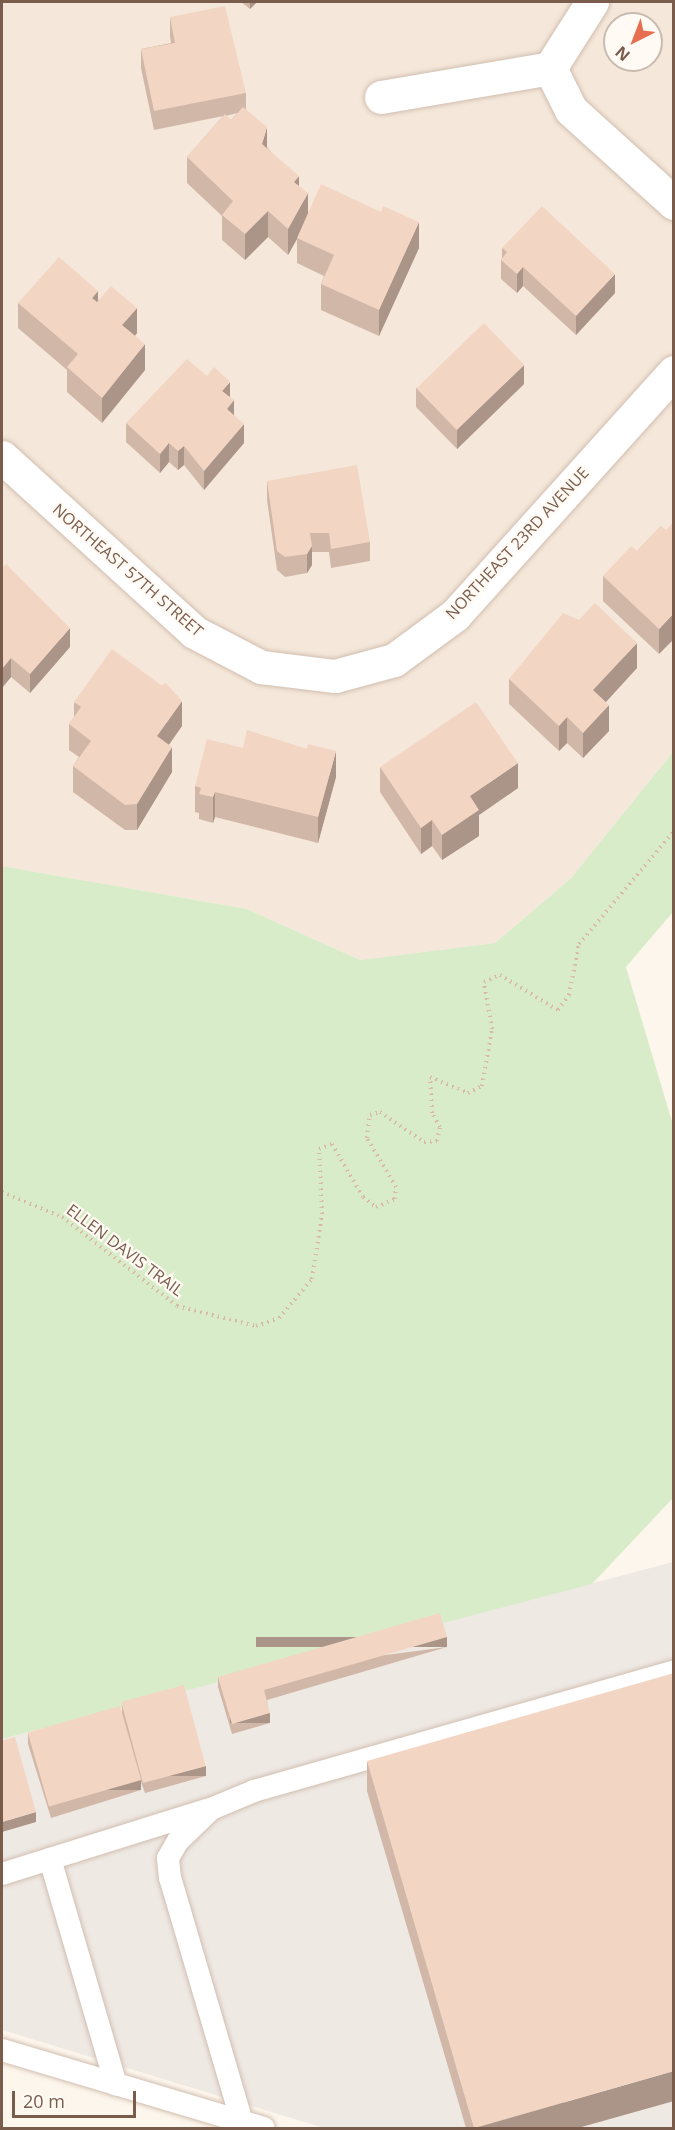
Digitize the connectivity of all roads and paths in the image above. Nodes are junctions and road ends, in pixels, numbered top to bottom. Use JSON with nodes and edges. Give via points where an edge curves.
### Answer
{"nodes":[{"id":1,"x":592,"y":2,"type":"edge"},
{"id":2,"x":550,"y":68,"type":"junction"},
{"id":3,"x":381,"y":97,"type":"dead end"},
{"id":4,"x":674,"y":202,"type":"edge"},
{"id":5,"x":674,"y":372,"type":"edge"},
{"id":6,"x":2,"y":457,"type":"edge"},
{"id":7,"x":335,"y":676,"type":"joint"},
{"id":8,"x":674,"y":831,"type":"edge"},
{"id":9,"x":2,"y":1192,"type":"edge"},
{"id":10,"x":674,"y":1671,"type":"edge"},
{"id":11,"x":211,"y":1809,"type":"junction"},
{"id":12,"x":50,"y":1859,"type":"junction"},
{"id":13,"x":2,"y":1874,"type":"edge"},
{"id":14,"x":2,"y":2050,"type":"edge"},
{"id":15,"x":116,"y":2085,"type":"junction"},
{"id":16,"x":242,"y":2122,"type":"junction"},
{"id":17,"x":264,"y":2128,"type":"edge"}],
"edges":[{"from":1,"to":2,"type":"street"},
{"from":2,"to":3,"type":"street"},
{"from":2,"to":4,"type":"street","via":[[571,110]]},
{"from":5,"to":7,"type":"street","name":"NORTHEAST 23RD AVENUE","via":[[455,615],[394,660]]},
{"from":6,"to":7,"type":"street","name":"NORTHEAST 57TH STREET","via":[[194,632],[261,667]]},
{"from":8,"to":9,"type":"path","name":"ELLEN DAVIS TRAIL","via":[[579,944],[569,995],[558,1010],[500,975],[484,982],[492,1029],[482,1086],[468,1093],[430,1077],[432,1113],[440,1127],[437,1141],[424,1142],[380,1112],[370,1115],[368,1138],[396,1187],[395,1199],[376,1207],[363,1197],[332,1144],[319,1149],[322,1214],[312,1279],[279,1318],[256,1326],[177,1306],[62,1217]]},
{"from":10,"to":11,"type":"lane","via":[[254,1791]]},
{"from":11,"to":12,"type":"lane"},
{"from":11,"to":16,"type":"lane","via":[[168,1858]]},
{"from":12,"to":13,"type":"lane"},
{"from":12,"to":15,"type":"lane"},
{"from":14,"to":15,"type":"lane"},
{"from":15,"to":16,"type":"lane"},
{"from":16,"to":17,"type":"lane"}]}
